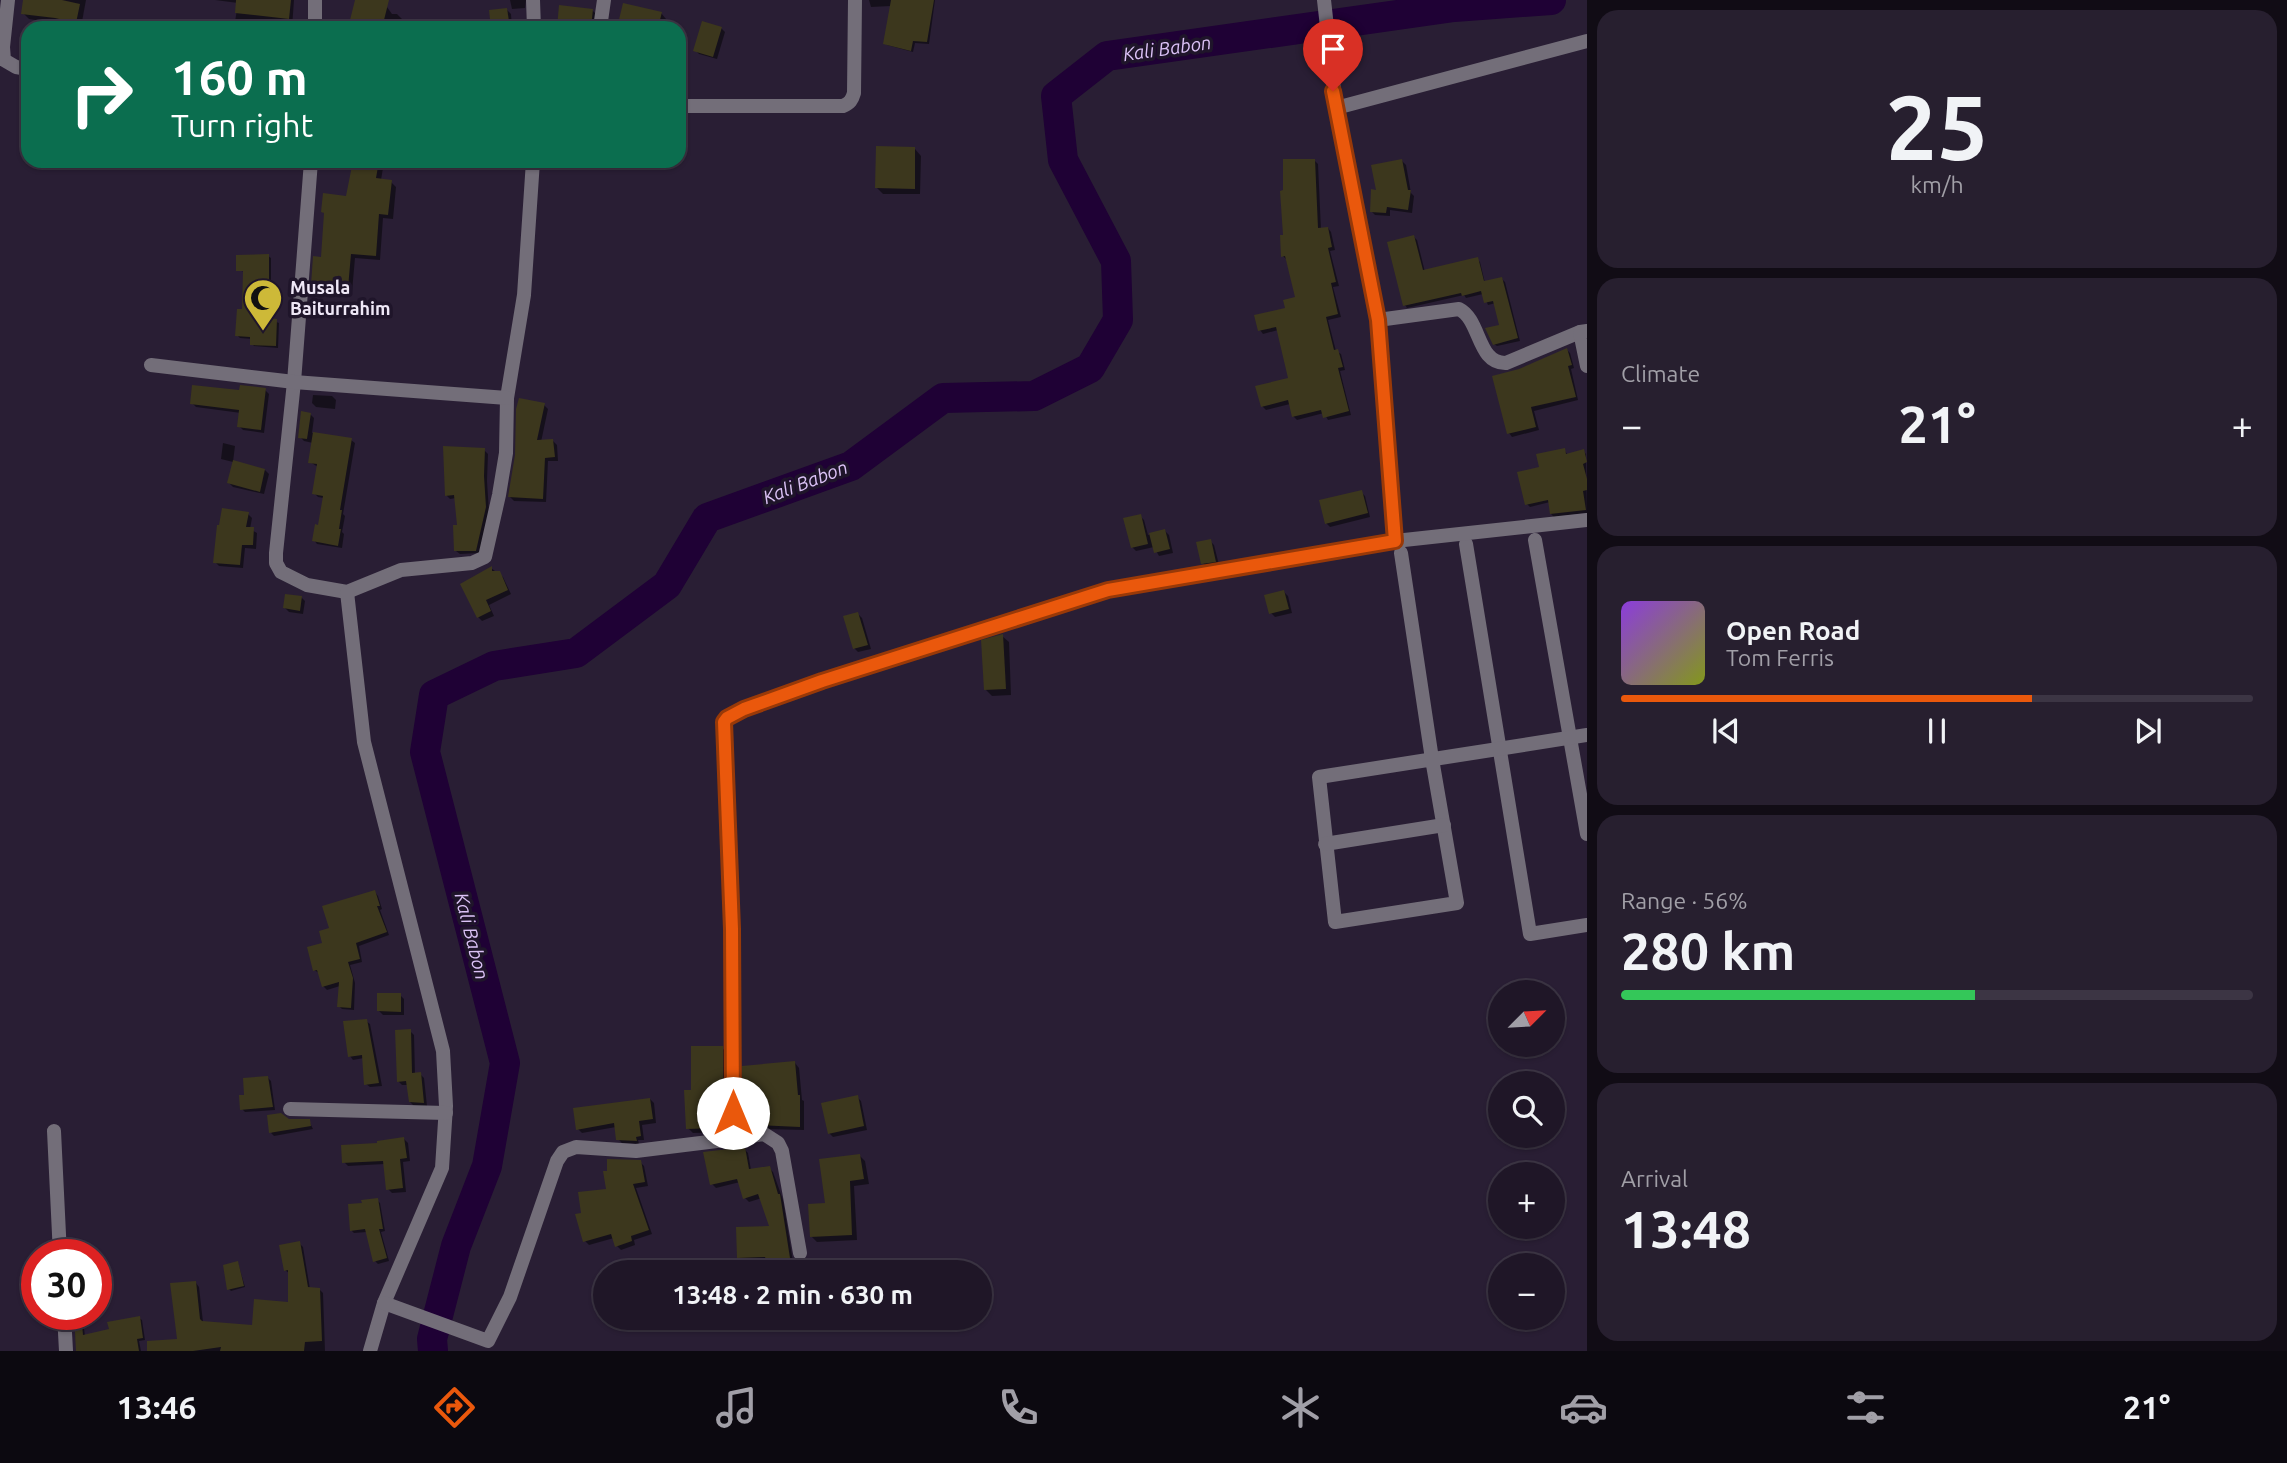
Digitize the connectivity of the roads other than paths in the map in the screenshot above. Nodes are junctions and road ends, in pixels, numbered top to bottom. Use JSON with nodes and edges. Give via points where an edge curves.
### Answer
{"nodes":[{"id":1,"x":8,"y":0,"type":"edge"},
{"id":2,"x":315,"y":0,"type":"edge"},
{"id":3,"x":533,"y":0,"type":"edge"},
{"id":4,"x":604,"y":0,"type":"edge"},
{"id":5,"x":855,"y":0,"type":"edge"},
{"id":6,"x":1324,"y":0,"type":"edge"},
{"id":7,"x":315,"y":21,"type":"edge"},
{"id":8,"x":534,"y":21,"type":"edge"},
{"id":9,"x":601,"y":21,"type":"edge"},
{"id":10,"x":1587,"y":41,"type":"edge"},
{"id":11,"x":2,"y":60,"type":"edge"},
{"id":12,"x":21,"y":68,"type":"edge"},
{"id":13,"x":686,"y":106,"type":"edge"},
{"id":14,"x":1336,"y":108,"type":"junction"},
{"id":15,"x":310,"y":168,"type":"edge"},
{"id":16,"x":533,"y":168,"type":"edge"},
{"id":17,"x":1378,"y":320,"type":"junction"},
{"id":18,"x":1584,"y":331,"type":"edge"},
{"id":19,"x":150,"y":365,"type":"dead end"},
{"id":20,"x":1587,"y":366,"type":"edge"},
{"id":21,"x":294,"y":382,"type":"junction"},
{"id":22,"x":507,"y":398,"type":"junction"},
{"id":23,"x":1587,"y":520,"type":"edge"},
{"id":24,"x":1535,"y":540,"type":"dead end"},
{"id":25,"x":1466,"y":544,"type":"dead end"},
{"id":26,"x":1398,"y":547,"type":"junction"},
{"id":27,"x":347,"y":592,"type":"junction"},
{"id":28,"x":1587,"y":735,"type":"edge"},
{"id":29,"x":1570,"y":737,"type":"junction"},
{"id":30,"x":1500,"y":748,"type":"junction"},
{"id":31,"x":1432,"y":759,"type":"junction"},
{"id":32,"x":1444,"y":825,"type":"junction"},
{"id":33,"x":1587,"y":834,"type":"edge"},
{"id":34,"x":1325,"y":844,"type":"junction"},
{"id":35,"x":1587,"y":925,"type":"edge"},
{"id":36,"x":290,"y":1109,"type":"dead end"},
{"id":37,"x":446,"y":1113,"type":"junction"},
{"id":38,"x":54,"y":1131,"type":"dead end"},
{"id":39,"x":733,"y":1139,"type":"junction"},
{"id":40,"x":59,"y":1239,"type":"edge"},
{"id":41,"x":800,"y":1253,"type":"dead end"},
{"id":42,"x":384,"y":1303,"type":"junction"},
{"id":43,"x":65,"y":1330,"type":"edge"},
{"id":44,"x":484,"y":1344,"type":"edge"},
{"id":45,"x":66,"y":1351,"type":"edge"},
{"id":46,"x":370,"y":1351,"type":"edge"}],
"edges":[{"from":1,"to":11,"type":"street"},
{"from":2,"to":7,"type":"street"},
{"from":3,"to":8,"type":"street"},
{"from":4,"to":9,"type":"street"},
{"from":5,"to":13,"type":"street","via":[[853,93],[848,104]]},
{"from":6,"to":14,"type":"street"},
{"from":10,"to":14,"type":"street"},
{"from":11,"to":12,"type":"street"},
{"from":14,"to":17,"type":"street"},
{"from":15,"to":21,"type":"street"},
{"from":16,"to":22,"type":"street","via":[[524,295]]},
{"from":17,"to":18,"type":"street","via":[[1459,309],[1471,319],[1486,352],[1498,363]]},
{"from":17,"to":26,"type":"street"},
{"from":18,"to":20,"type":"street"},
{"from":19,"to":21,"type":"street"},
{"from":21,"to":22,"type":"street"},
{"from":21,"to":27,"type":"street","via":[[276,563],[281,572],[307,585]]},
{"from":22,"to":27,"type":"street","via":[[506,453],[485,557],[472,563],[401,570]]},
{"from":23,"to":26,"type":"street"},
{"from":24,"to":29,"type":"street"},
{"from":25,"to":30,"type":"street"},
{"from":26,"to":31,"type":"street"},
{"from":26,"to":39,"type":"street","via":[[1108,590],[822,681],[727,718]]},
{"from":27,"to":37,"type":"street","via":[[364,742],[443,1051]]},
{"from":28,"to":29,"type":"street"},
{"from":29,"to":30,"type":"street"},
{"from":29,"to":33,"type":"street"},
{"from":30,"to":31,"type":"street"},
{"from":30,"to":35,"type":"street","via":[[1530,934]]},
{"from":31,"to":32,"type":"street"},
{"from":31,"to":34,"type":"street","via":[[1319,777]]},
{"from":32,"to":34,"type":"street"},
{"from":32,"to":34,"type":"street","via":[[1457,903],[1335,922]]},
{"from":36,"to":37,"type":"street"},
{"from":37,"to":42,"type":"street","via":[[442,1168]]},
{"from":38,"to":40,"type":"street"},
{"from":39,"to":41,"type":"street","via":[[764,1134],[778,1143]]},
{"from":39,"to":44,"type":"street","via":[[636,1150],[576,1147],[563,1152],[510,1297]]},
{"from":42,"to":44,"type":"street"},
{"from":42,"to":46,"type":"street"},
{"from":43,"to":45,"type":"street"}]}
